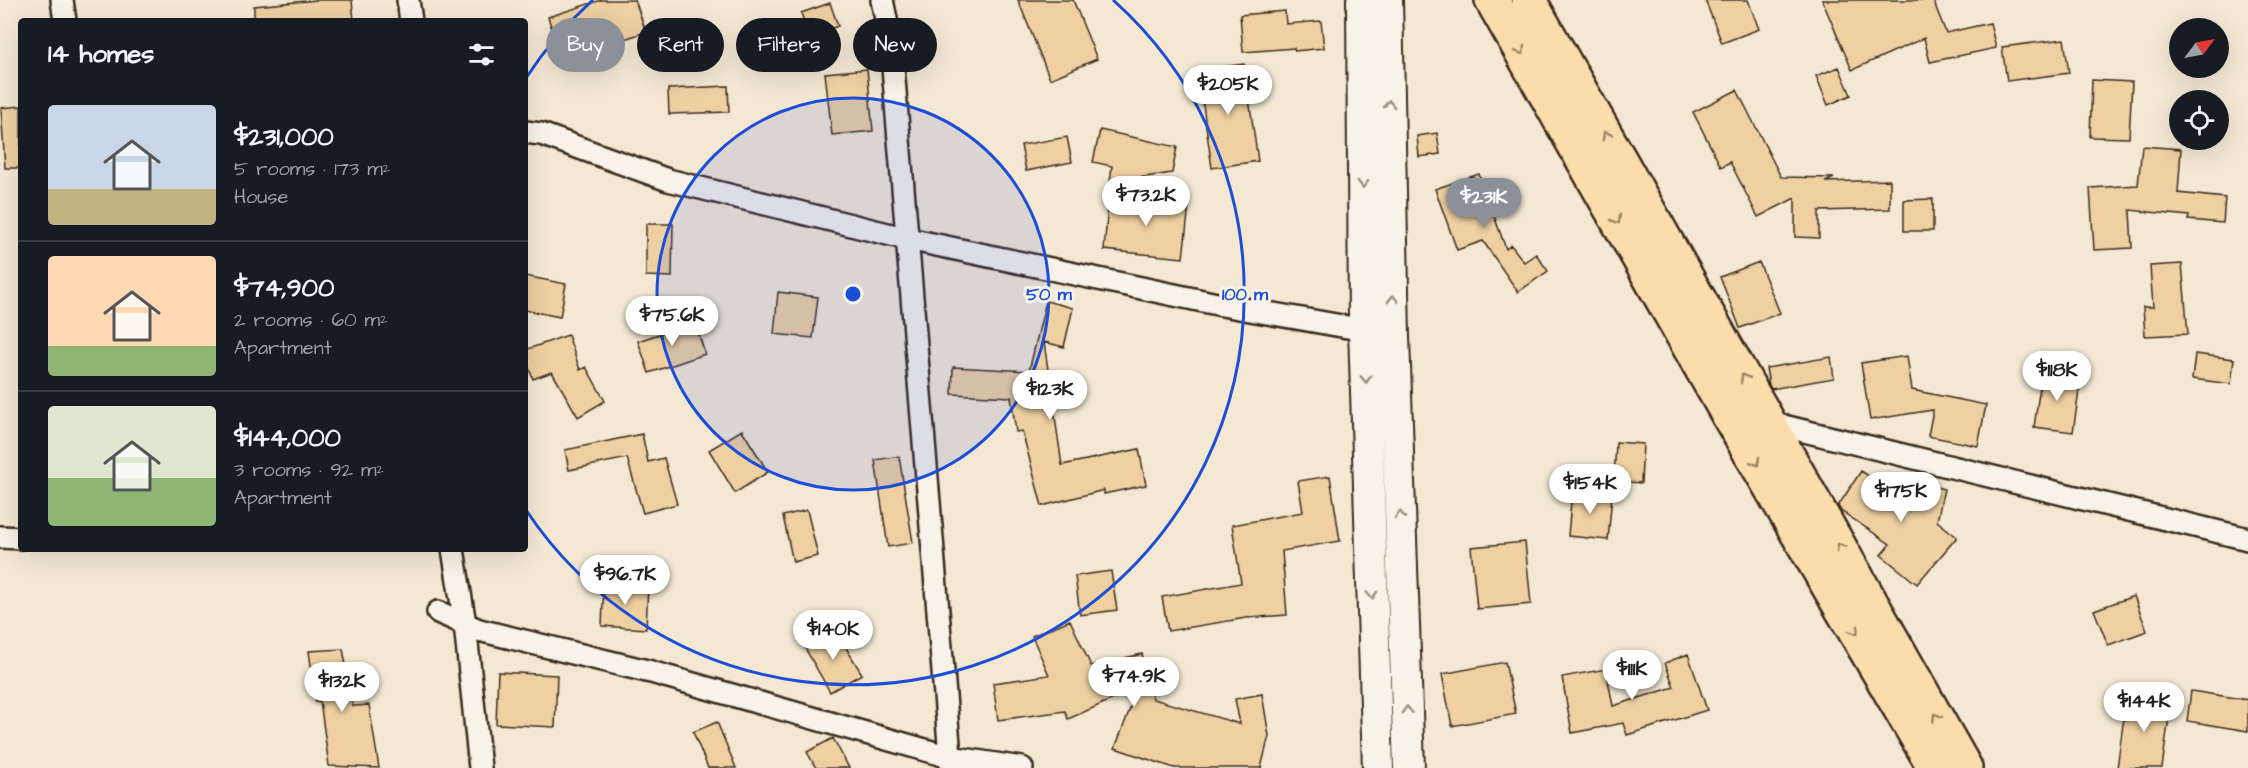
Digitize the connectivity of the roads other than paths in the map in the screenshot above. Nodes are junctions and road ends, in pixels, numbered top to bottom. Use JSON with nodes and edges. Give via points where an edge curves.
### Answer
{"nodes":[{"id":1,"x":62,"y":0,"type":"edge"},
{"id":2,"x":408,"y":0,"type":"edge"},
{"id":3,"x":882,"y":0,"type":"edge"},
{"id":4,"x":1362,"y":0,"type":"edge"},
{"id":5,"x":1387,"y":0,"type":"edge"},
{"id":6,"x":1492,"y":0,"type":"edge"},
{"id":7,"x":1529,"y":0,"type":"edge"},
{"id":8,"x":65,"y":18,"type":"edge"},
{"id":9,"x":411,"y":18,"type":"edge"},
{"id":10,"x":528,"y":132,"type":"edge"},
{"id":11,"x":908,"y":239,"type":"junction"},
{"id":12,"x":1364,"y":329,"type":"junction"},
{"id":13,"x":1394,"y":337,"type":"junction"},
{"id":14,"x":1727,"y":412,"type":"junction"},
{"id":15,"x":1769,"y":423,"type":"junction"},
{"id":16,"x":0,"y":537,"type":"edge"},
{"id":17,"x":18,"y":538,"type":"edge"},
{"id":18,"x":2248,"y":540,"type":"edge"},
{"id":19,"x":453,"y":552,"type":"edge"},
{"id":20,"x":438,"y":612,"type":"dead end"},
{"id":21,"x":465,"y":624,"type":"junction"},
{"id":22,"x":951,"y":763,"type":"edge"},
{"id":23,"x":480,"y":768,"type":"edge"},
{"id":24,"x":1022,"y":768,"type":"edge"},
{"id":25,"x":1378,"y":768,"type":"edge"},
{"id":26,"x":1409,"y":768,"type":"edge"},
{"id":27,"x":1935,"y":768,"type":"edge"},
{"id":28,"x":1965,"y":768,"type":"edge"}],
"edges":[{"from":1,"to":8,"type":"street"},
{"from":2,"to":9,"type":"street"},
{"from":3,"to":11,"type":"street","via":[[891,43]]},
{"from":4,"to":12,"type":"main road","one_way":true},
{"from":13,"to":5,"type":"main road","one_way":true},
{"from":6,"to":14,"type":"highway","one_way":true},
{"from":15,"to":7,"type":"highway","one_way":true},
{"from":10,"to":11,"type":"street","via":[[668,180]]},
{"from":11,"to":12,"type":"street","via":[[1222,305]]},
{"from":11,"to":22,"type":"street"},
{"from":12,"to":13,"type":"street"},
{"from":12,"to":25,"type":"main road","one_way":true},
{"from":26,"to":13,"type":"main road","one_way":true},
{"from":14,"to":15,"type":"street"},
{"from":14,"to":27,"type":"highway","one_way":true},
{"from":15,"to":18,"type":"street"},
{"from":28,"to":15,"type":"highway","one_way":true},
{"from":16,"to":17,"type":"street"},
{"from":19,"to":21,"type":"street"},
{"from":20,"to":21,"type":"street"},
{"from":21,"to":22,"type":"street","via":[[651,672]]},
{"from":21,"to":23,"type":"street"},
{"from":22,"to":24,"type":"street"}]}
